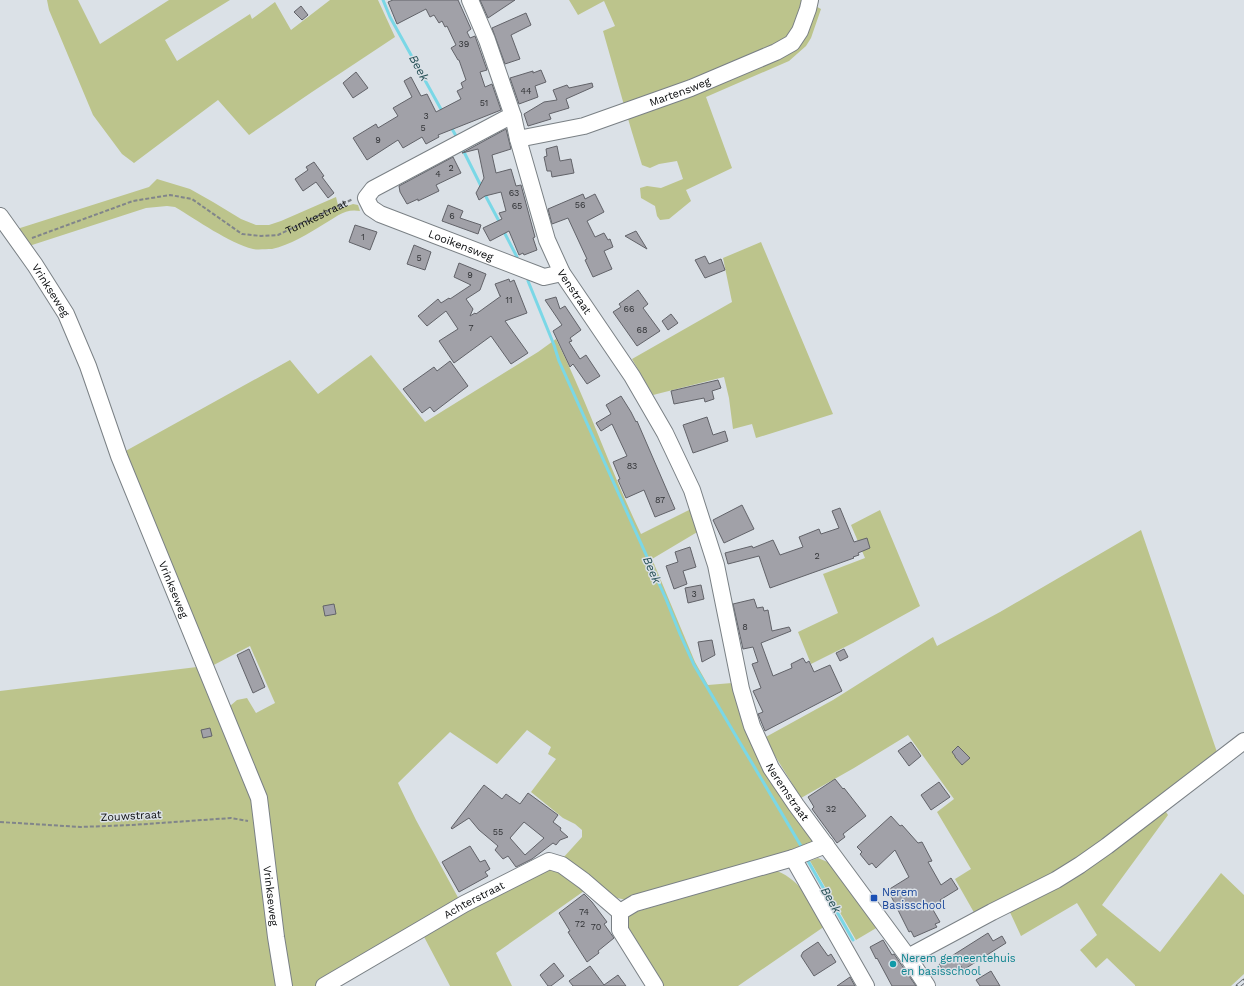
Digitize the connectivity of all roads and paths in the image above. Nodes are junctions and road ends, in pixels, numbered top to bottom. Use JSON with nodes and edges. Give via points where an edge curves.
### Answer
{"nodes":[{"id":1,"x":470,"y":0,"type":"edge"},
{"id":2,"x":810,"y":0,"type":"edge"},
{"id":3,"x":513,"y":116,"type":"junction"},
{"id":4,"x":518,"y":139,"type":"junction"},
{"id":5,"x":366,"y":198,"type":"junction"},
{"id":6,"x":0,"y":216,"type":"edge"},
{"id":7,"x":20,"y":244,"type":"junction"},
{"id":8,"x":562,"y":273,"type":"junction"},
{"id":9,"x":716,"y":565,"type":"joint"},
{"id":10,"x":1244,"y":741,"type":"edge"},
{"id":11,"x":0,"y":822,"type":"edge"},
{"id":12,"x":263,"y":823,"type":"junction"},
{"id":13,"x":826,"y":845,"type":"junction"},
{"id":14,"x":793,"y":858,"type":"junction"},
{"id":15,"x":620,"y":912,"type":"junction"},
{"id":16,"x":908,"y":957,"type":"junction"},
{"id":17,"x":284,"y":986,"type":"edge"},
{"id":18,"x":324,"y":986,"type":"edge"},
{"id":19,"x":655,"y":986,"type":"edge"},
{"id":20,"x":866,"y":986,"type":"edge"},
{"id":21,"x":927,"y":986,"type":"edge"}],
"edges":[{"from":1,"to":3,"type":"street","name":"Venstraat","via":[[487,40]]},
{"from":2,"to":4,"type":"street","name":"Martensweg","via":[[800,31],[792,43],[776,52],[691,88],[584,126]]},
{"from":3,"to":4,"type":"street","name":"Venstraat"},
{"from":3,"to":5,"type":"street","via":[[373,189]]},
{"from":4,"to":8,"type":"street","name":"Venstraat","via":[[547,240]]},
{"from":5,"to":7,"type":"path","name":"Tumkestraat","via":[[353,199],[278,235],[261,236],[242,234],[192,199],[170,195],[134,201]]},
{"from":5,"to":8,"type":"street","name":"Looikensweg","via":[[371,208],[380,214],[544,277]]},
{"from":6,"to":7,"type":"street","name":"Vrinkseweg"},
{"from":7,"to":12,"type":"street","name":"Vrinkseweg","via":[[66,314],[88,366],[119,456],[259,798]]},
{"from":8,"to":9,"type":"street","name":"Venstraat","via":[[632,376],[665,433],[692,490]]},
{"from":9,"to":13,"type":"street","name":"Neremstraat","via":[[752,726],[771,768]]},
{"from":10,"to":16,"type":"street","via":[[1080,865]]},
{"from":11,"to":12,"type":"path","name":"Zouwstraat","via":[[80,827],[231,818]]},
{"from":12,"to":17,"type":"street","name":"Vrinkseweg"},
{"from":13,"to":14,"type":"street"},
{"from":13,"to":16,"type":"street","name":"Neremstraat"},
{"from":14,"to":15,"type":"street","via":[[635,903]]},
{"from":14,"to":20,"type":"street"},
{"from":15,"to":18,"type":"street","name":"Achterstraat","via":[[562,864],[549,861],[464,904]]},
{"from":15,"to":19,"type":"street","via":[[620,930]]},
{"from":16,"to":21,"type":"street","name":"Neremstraat"}]}
